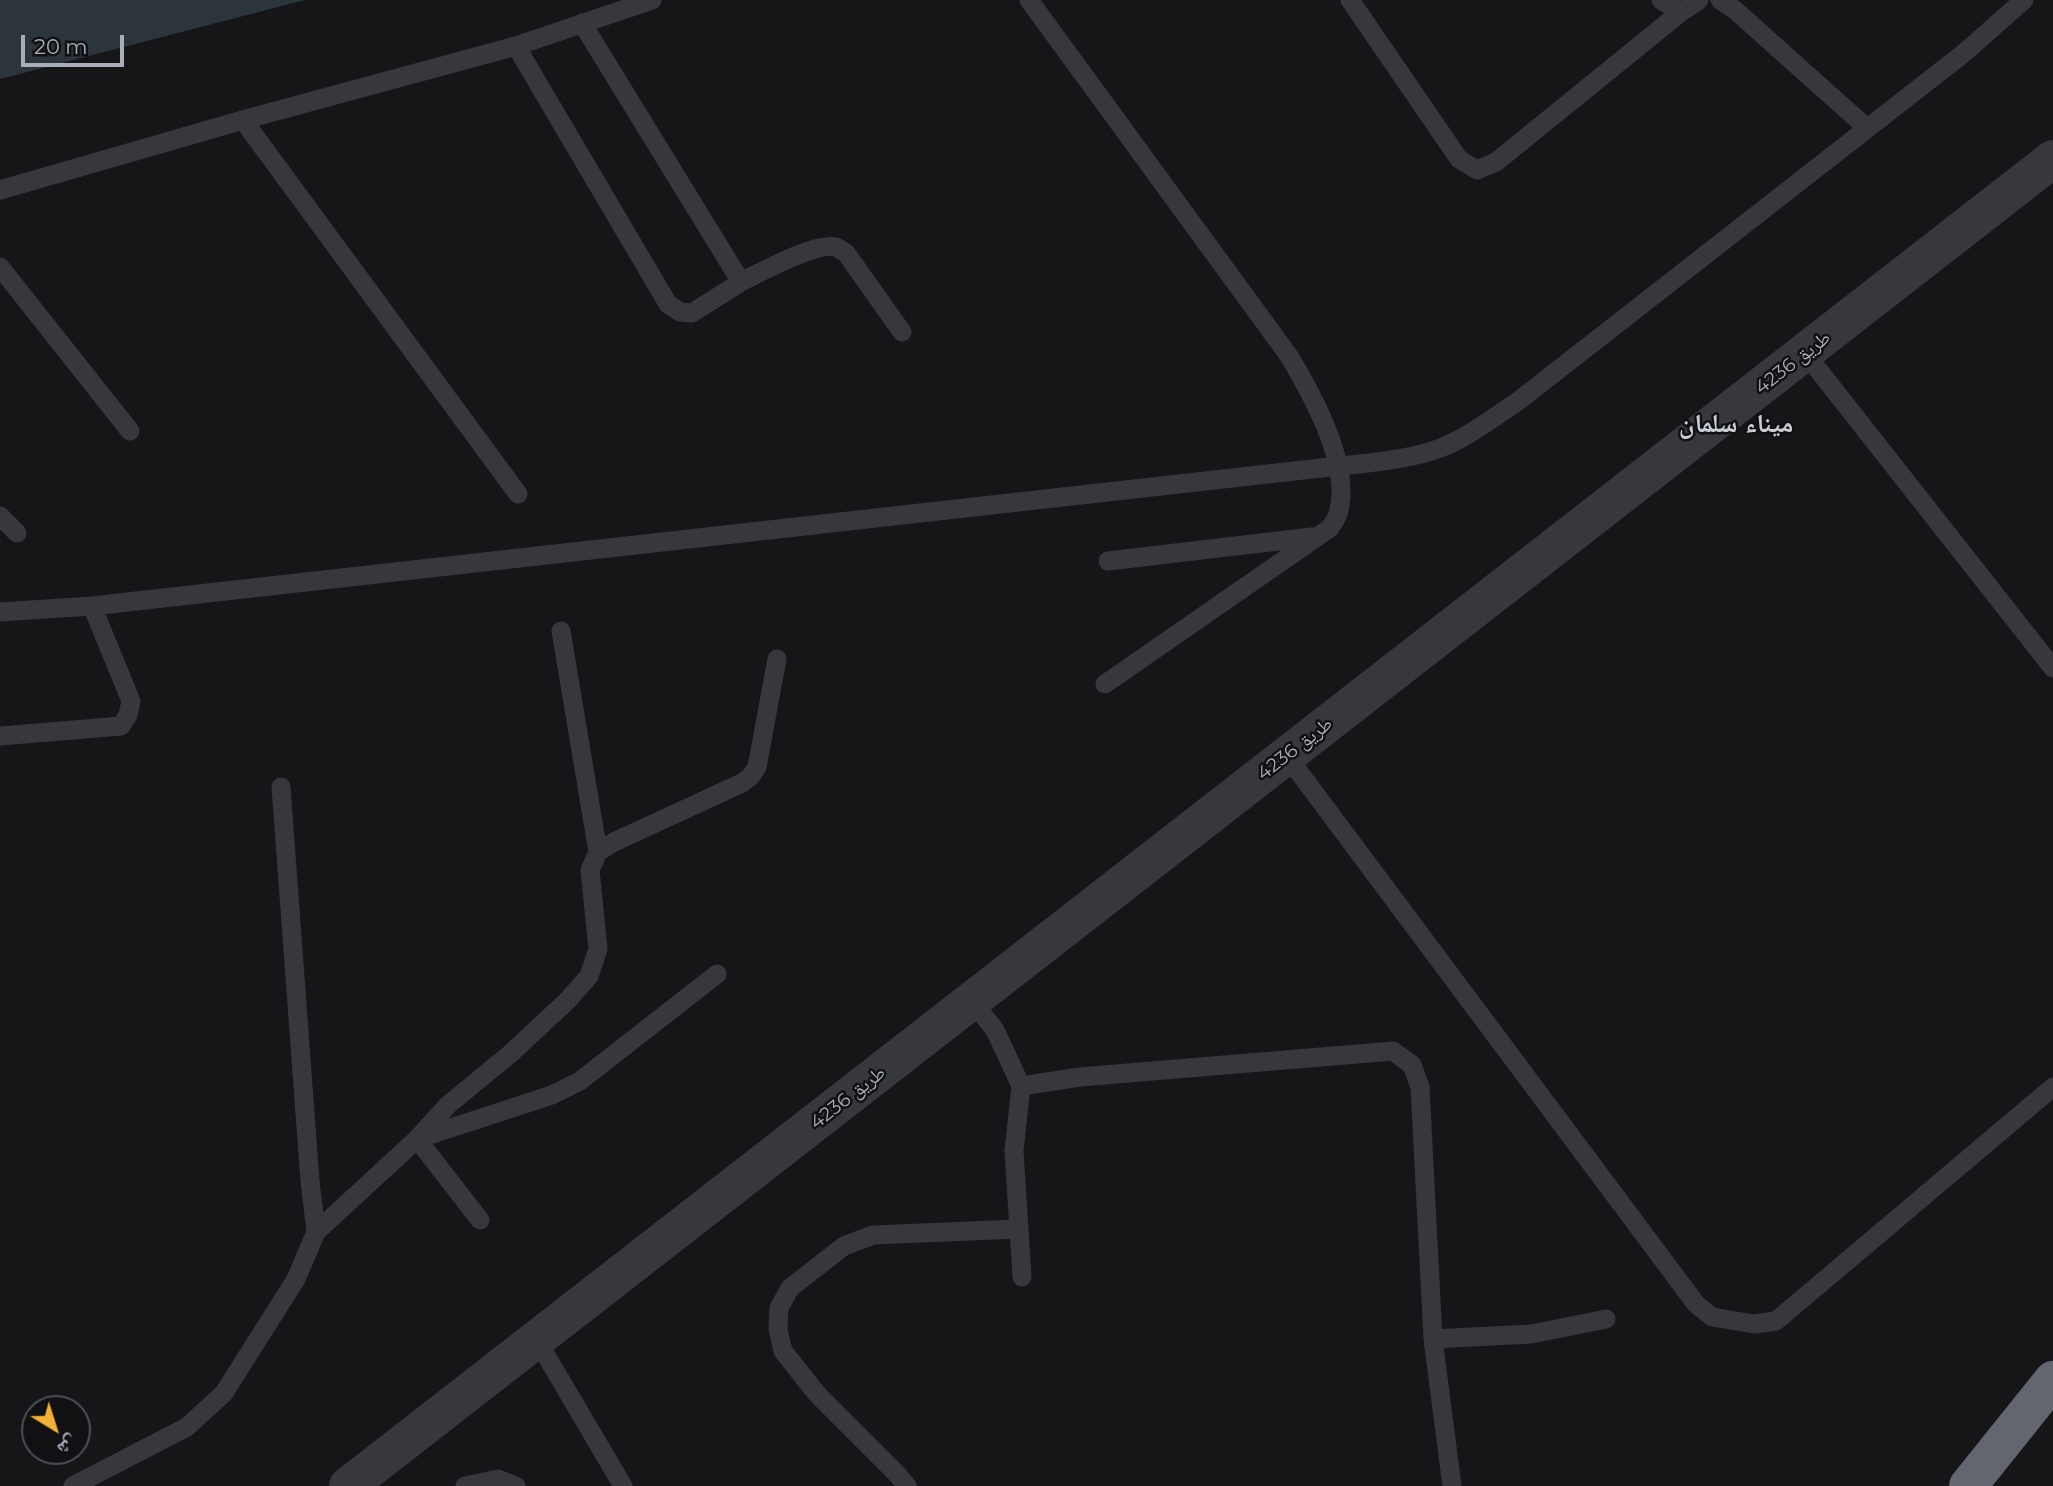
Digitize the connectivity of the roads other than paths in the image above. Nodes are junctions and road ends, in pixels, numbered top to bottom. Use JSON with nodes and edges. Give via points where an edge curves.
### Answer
{"nodes":[{"id":1,"x":652,"y":0,"type":"edge"},
{"id":2,"x":1029,"y":0,"type":"edge"},
{"id":3,"x":1350,"y":0,"type":"edge"},
{"id":4,"x":1661,"y":0,"type":"edge"},
{"id":5,"x":1699,"y":0,"type":"edge"},
{"id":6,"x":1720,"y":0,"type":"edge"},
{"id":7,"x":2024,"y":0,"type":"edge"},
{"id":8,"x":1681,"y":12,"type":"junction"},
{"id":9,"x":582,"y":23,"type":"junction"},
{"id":10,"x":516,"y":46,"type":"junction"},
{"id":11,"x":243,"y":120,"type":"junction"},
{"id":12,"x":1867,"y":128,"type":"junction"},
{"id":13,"x":2053,"y":159,"type":"edge"},
{"id":14,"x":0,"y":190,"type":"edge"},
{"id":15,"x":0,"y":267,"type":"edge"},
{"id":16,"x":741,"y":282,"type":"junction"},
{"id":17,"x":902,"y":332,"type":"dead end"},
{"id":18,"x":1805,"y":353,"type":"junction"},
{"id":19,"x":130,"y":431,"type":"dead end"},
{"id":20,"x":1339,"y":466,"type":"junction"},
{"id":21,"x":518,"y":494,"type":"dead end"},
{"id":22,"x":0,"y":516,"type":"edge"},
{"id":23,"x":18,"y":533,"type":"dead end"},
{"id":24,"x":1317,"y":537,"type":"junction"},
{"id":25,"x":1108,"y":561,"type":"dead end"},
{"id":26,"x":92,"y":606,"type":"junction"},
{"id":27,"x":0,"y":612,"type":"edge"},
{"id":28,"x":561,"y":631,"type":"dead end"},
{"id":29,"x":777,"y":659,"type":"dead end"},
{"id":30,"x":2053,"y":668,"type":"edge"},
{"id":31,"x":1105,"y":684,"type":"dead end"},
{"id":32,"x":0,"y":736,"type":"edge"},
{"id":33,"x":1286,"y":756,"type":"junction"},
{"id":34,"x":281,"y":788,"type":"dead end"},
{"id":35,"x":598,"y":852,"type":"junction"},
{"id":36,"x":716,"y":974,"type":"dead end"},
{"id":37,"x":972,"y":1001,"type":"junction"},
{"id":38,"x":1021,"y":1086,"type":"junction"},
{"id":39,"x":2053,"y":1087,"type":"edge"},
{"id":40,"x":417,"y":1139,"type":"junction"},
{"id":41,"x":480,"y":1220,"type":"dead end"},
{"id":42,"x":1019,"y":1229,"type":"junction"},
{"id":43,"x":316,"y":1232,"type":"junction"},
{"id":44,"x":1022,"y":1277,"type":"dead end"},
{"id":45,"x":1606,"y":1319,"type":"dead end"},
{"id":46,"x":1433,"y":1339,"type":"junction"},
{"id":47,"x":537,"y":1340,"type":"junction"},
{"id":48,"x":2053,"y":1380,"type":"edge"},
{"id":49,"x":73,"y":1486,"type":"edge"},
{"id":50,"x":348,"y":1486,"type":"edge"},
{"id":51,"x":465,"y":1486,"type":"edge"},
{"id":52,"x":516,"y":1486,"type":"edge"},
{"id":53,"x":623,"y":1486,"type":"edge"},
{"id":54,"x":907,"y":1486,"type":"edge"},
{"id":55,"x":1452,"y":1486,"type":"edge"},
{"id":56,"x":1968,"y":1486,"type":"edge"}],
"edges":[{"from":1,"to":9,"type":"lane"},
{"from":2,"to":20,"type":"lane","via":[[1289,356],[1321,415]]},
{"from":3,"to":8,"type":"lane","via":[[1459,159],[1476,170],[1496,162]]},
{"from":4,"to":8,"type":"lane"},
{"from":5,"to":8,"type":"lane"},
{"from":6,"to":12,"type":"lane"},
{"from":7,"to":12,"type":"lane"},
{"from":9,"to":10,"type":"lane"},
{"from":9,"to":16,"type":"lane"},
{"from":10,"to":11,"type":"lane"},
{"from":10,"to":16,"type":"lane","via":[[668,304],[692,313]]},
{"from":11,"to":14,"type":"lane"},
{"from":11,"to":21,"type":"lane"},
{"from":12,"to":20,"type":"lane","via":[[1475,430],[1434,451]]},
{"from":13,"to":18,"type":"street","name":"طريق 4236"},
{"from":15,"to":19,"type":"lane"},
{"from":16,"to":17,"type":"lane","via":[[820,247],[835,247],[846,253]]},
{"from":18,"to":30,"type":"lane"},
{"from":18,"to":33,"type":"street","name":"طريق 4236"},
{"from":20,"to":24,"type":"lane","via":[[1338,515]]},
{"from":20,"to":26,"type":"lane"},
{"from":22,"to":23,"type":"lane"},
{"from":24,"to":25,"type":"lane"},
{"from":24,"to":31,"type":"lane"},
{"from":26,"to":27,"type":"lane"},
{"from":26,"to":32,"type":"lane","via":[[131,701],[121,726]]},
{"from":28,"to":35,"type":"lane"},
{"from":29,"to":35,"type":"lane","via":[[757,767],[751,776]]},
{"from":33,"to":37,"type":"street","name":"طريق 4236"},
{"from":33,"to":39,"type":"lane","via":[[1696,1304],[1712,1317],[1754,1324],[1776,1321]]},
{"from":34,"to":43,"type":"lane"},
{"from":35,"to":40,"type":"lane","via":[[590,870],[597,948],[589,976]]},
{"from":36,"to":40,"type":"lane","via":[[580,1081],[552,1095]]},
{"from":37,"to":38,"type":"lane","via":[[995,1030]]},
{"from":37,"to":47,"type":"street","name":"طريق 4236"},
{"from":38,"to":42,"type":"lane","via":[[1014,1152]]},
{"from":38,"to":46,"type":"lane","via":[[1393,1051],[1412,1065],[1420,1087]]},
{"from":40,"to":41,"type":"lane"},
{"from":40,"to":43,"type":"lane"},
{"from":42,"to":44,"type":"lane"},
{"from":42,"to":54,"type":"lane","via":[[873,1236],[844,1246],[790,1288],[779,1308],[783,1350],[817,1394]]},
{"from":43,"to":49,"type":"lane","via":[[296,1279],[224,1393],[187,1427]]},
{"from":45,"to":46,"type":"lane","via":[[1531,1335]]},
{"from":46,"to":55,"type":"lane"},
{"from":47,"to":50,"type":"street","name":"طريق 4236"},
{"from":47,"to":53,"type":"lane"},
{"from":48,"to":56,"type":"highway"},
{"from":51,"to":52,"type":"lane","via":[[498,1479]]}]}
